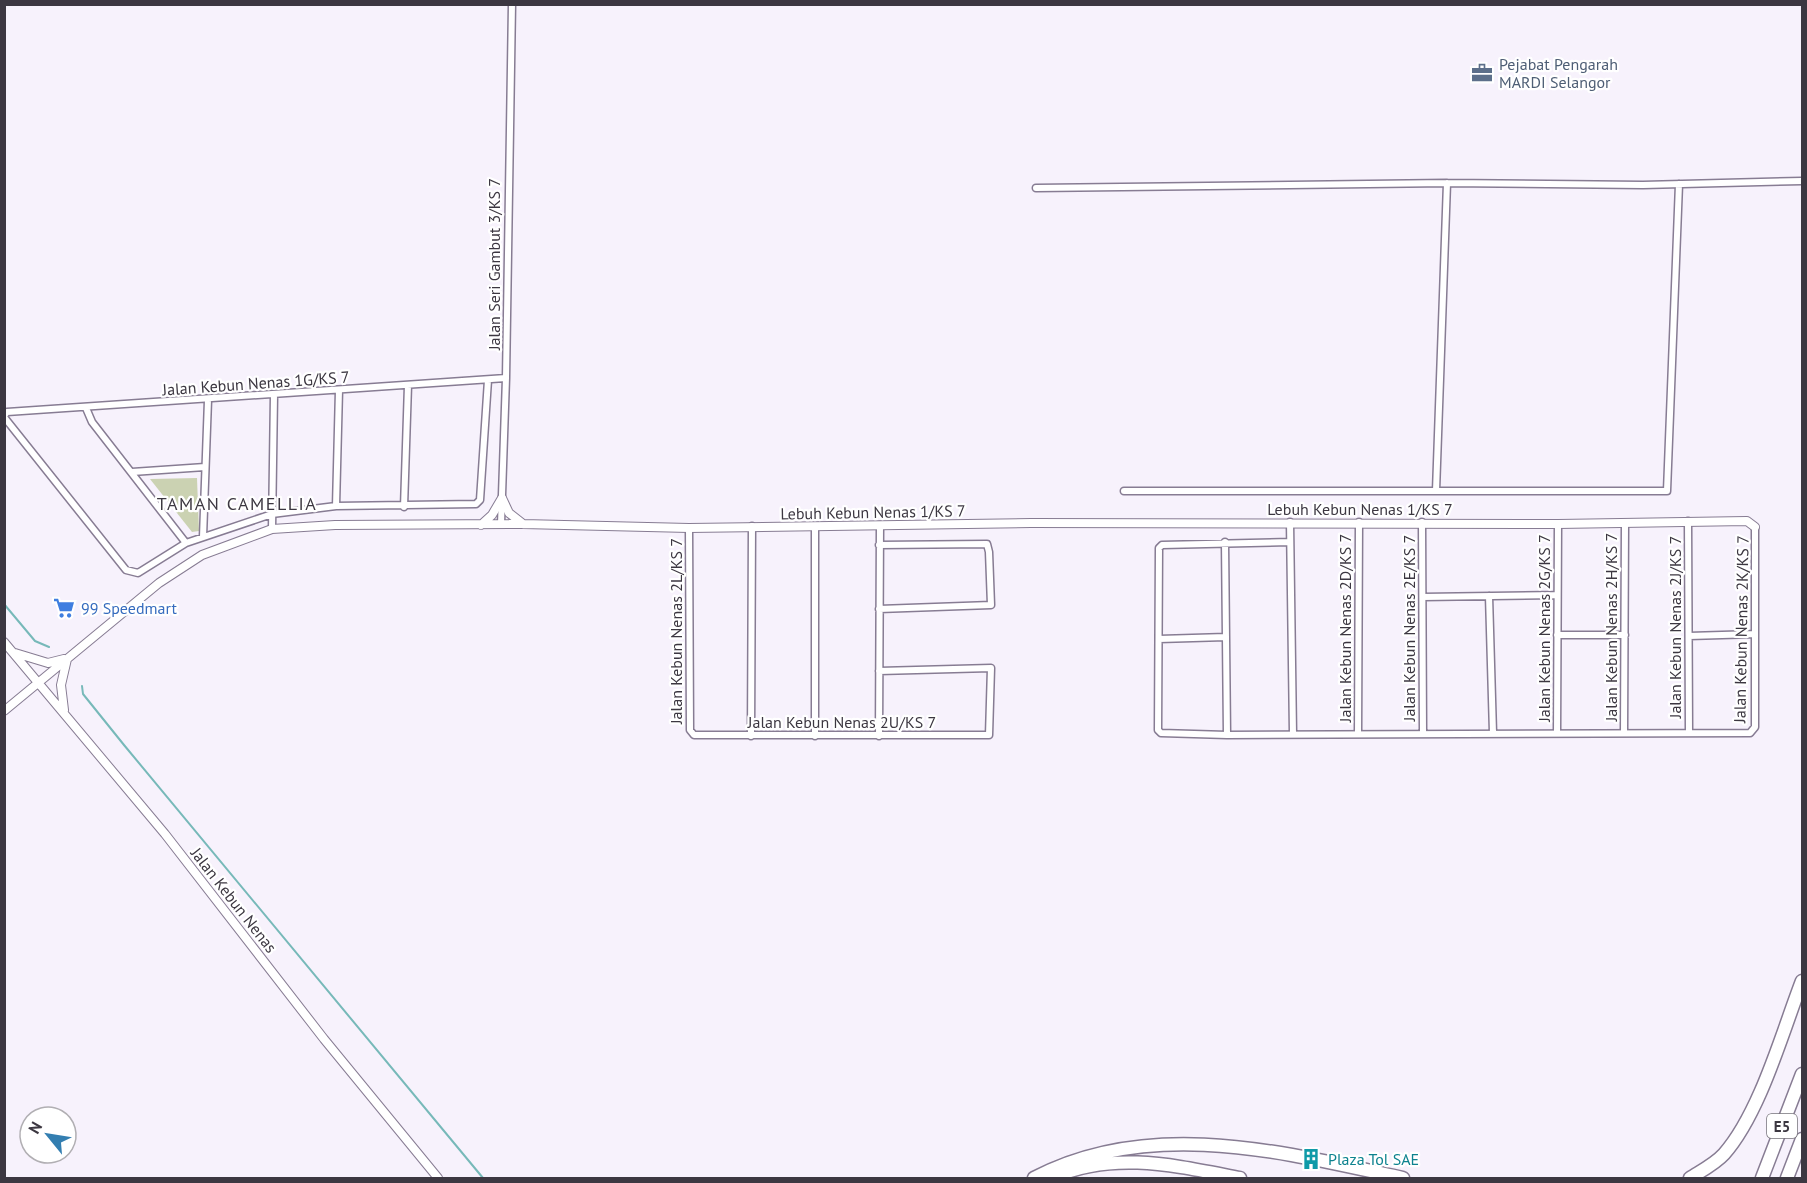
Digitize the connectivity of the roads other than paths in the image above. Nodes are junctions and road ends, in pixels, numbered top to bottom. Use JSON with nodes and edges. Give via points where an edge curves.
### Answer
{"nodes":[{"id":1,"x":512,"y":4,"type":"edge"},
{"id":2,"x":1803,"y":181,"type":"edge"},
{"id":3,"x":1447,"y":183,"type":"junction"},
{"id":4,"x":1679,"y":184,"type":"junction"},
{"id":5,"x":1035,"y":188,"type":"dead end"},
{"id":6,"x":507,"y":378,"type":"junction"},
{"id":7,"x":488,"y":380,"type":"junction"},
{"id":8,"x":408,"y":385,"type":"junction"},
{"id":9,"x":339,"y":390,"type":"junction"},
{"id":10,"x":274,"y":395,"type":"junction"},
{"id":11,"x":208,"y":400,"type":"junction"},
{"id":12,"x":86,"y":408,"type":"junction"},
{"id":13,"x":5,"y":415,"type":"edge"},
{"id":14,"x":205,"y":467,"type":"junction"},
{"id":15,"x":132,"y":472,"type":"junction"},
{"id":16,"x":1124,"y":491,"type":"dead end"},
{"id":17,"x":1436,"y":491,"type":"junction"},
{"id":18,"x":502,"y":498,"type":"junction"},
{"id":19,"x":336,"y":506,"type":"junction"},
{"id":20,"x":404,"y":507,"type":"junction"},
{"id":21,"x":272,"y":514,"type":"junction"},
{"id":22,"x":1688,"y":521,"type":"junction"},
{"id":23,"x":1290,"y":522,"type":"junction"},
{"id":24,"x":1359,"y":522,"type":"junction"},
{"id":25,"x":1422,"y":522,"type":"junction"},
{"id":26,"x":1625,"y":523,"type":"junction"},
{"id":27,"x":501,"y":524,"type":"junction"},
{"id":28,"x":523,"y":524,"type":"junction"},
{"id":29,"x":1558,"y":524,"type":"junction"},
{"id":30,"x":481,"y":525,"type":"junction"},
{"id":31,"x":880,"y":525,"type":"junction"},
{"id":32,"x":752,"y":526,"type":"junction"},
{"id":33,"x":815,"y":526,"type":"junction"},
{"id":34,"x":1755,"y":527,"type":"joint"},
{"id":35,"x":689,"y":528,"type":"junction"},
{"id":36,"x":272,"y":529,"type":"junction"},
{"id":37,"x":203,"y":537,"type":"junction"},
{"id":38,"x":1225,"y":542,"type":"junction"},
{"id":39,"x":1290,"y":542,"type":"junction"},
{"id":40,"x":186,"y":543,"type":"junction"},
{"id":41,"x":879,"y":545,"type":"junction"},
{"id":42,"x":1489,"y":596,"type":"junction"},
{"id":43,"x":1557,"y":596,"type":"junction"},
{"id":44,"x":1423,"y":597,"type":"junction"},
{"id":45,"x":879,"y":609,"type":"junction"},
{"id":46,"x":1755,"y":634,"type":"junction"},
{"id":47,"x":1557,"y":635,"type":"junction"},
{"id":48,"x":1625,"y":635,"type":"junction"},
{"id":49,"x":1689,"y":636,"type":"junction"},
{"id":50,"x":1226,"y":638,"type":"junction"},
{"id":51,"x":1159,"y":639,"type":"junction"},
{"id":52,"x":4,"y":642,"type":"edge"},
{"id":53,"x":14,"y":652,"type":"junction"},
{"id":54,"x":63,"y":662,"type":"junction"},
{"id":55,"x":879,"y":671,"type":"junction"},
{"id":56,"x":39,"y":683,"type":"junction"},
{"id":57,"x":4,"y":711,"type":"edge"},
{"id":58,"x":66,"y":716,"type":"junction"},
{"id":59,"x":1624,"y":732,"type":"junction"},
{"id":60,"x":691,"y":733,"type":"joint"},
{"id":61,"x":1423,"y":733,"type":"junction"},
{"id":62,"x":1492,"y":733,"type":"junction"},
{"id":63,"x":1557,"y":733,"type":"junction"},
{"id":64,"x":1689,"y":733,"type":"junction"},
{"id":65,"x":1293,"y":734,"type":"junction"},
{"id":66,"x":1358,"y":734,"type":"junction"},
{"id":67,"x":1227,"y":735,"type":"junction"},
{"id":68,"x":751,"y":736,"type":"junction"},
{"id":69,"x":815,"y":736,"type":"junction"},
{"id":70,"x":879,"y":736,"type":"junction"},
{"id":71,"x":1803,"y":981,"type":"edge"},
{"id":72,"x":1803,"y":1074,"type":"edge"},
{"id":73,"x":1803,"y":1139,"type":"edge"},
{"id":74,"x":1112,"y":1162,"type":"junction"},
{"id":75,"x":438,"y":1179,"type":"edge"},
{"id":76,"x":1034,"y":1179,"type":"edge"},
{"id":77,"x":1052,"y":1179,"type":"edge"},
{"id":78,"x":1074,"y":1179,"type":"edge"},
{"id":79,"x":1240,"y":1179,"type":"edge"},
{"id":80,"x":1403,"y":1179,"type":"edge"},
{"id":81,"x":1690,"y":1179,"type":"edge"},
{"id":82,"x":1762,"y":1179,"type":"edge"},
{"id":83,"x":1786,"y":1179,"type":"edge"}],
"edges":[{"from":1,"to":6,"type":"street","name":"Jalan Seri Gambut 3/KS 7"},
{"from":2,"to":4,"type":"street"},
{"from":3,"to":4,"type":"street"},
{"from":3,"to":5,"type":"street"},
{"from":3,"to":17,"type":"street"},
{"from":4,"to":17,"type":"street","via":[[1667,491]]},
{"from":6,"to":7,"type":"street","name":"Jalan Kebun Nenas 1G/KS 7"},
{"from":6,"to":18,"type":"street","name":"Jalan Seri Gambut 3/KS 7"},
{"from":7,"to":8,"type":"street","name":"Jalan Kebun Nenas 1G/KS 7"},
{"from":7,"to":20,"type":"street","via":[[480,500],[476,504]]},
{"from":8,"to":9,"type":"street","name":"Jalan Kebun Nenas 1G/KS 7"},
{"from":8,"to":20,"type":"street"},
{"from":9,"to":10,"type":"street","name":"Jalan Kebun Nenas 1G/KS 7"},
{"from":9,"to":19,"type":"street"},
{"from":10,"to":11,"type":"street","name":"Jalan Kebun Nenas 1G/KS 7"},
{"from":10,"to":21,"type":"street"},
{"from":11,"to":12,"type":"street","name":"Jalan Kebun Nenas 1G/KS 7"},
{"from":11,"to":14,"type":"street"},
{"from":12,"to":13,"type":"street","name":"Jalan Kebun Nenas 1G/KS 7"},
{"from":12,"to":15,"type":"street","via":[[92,422]]},
{"from":13,"to":40,"type":"street","via":[[126,570],[138,573]]},
{"from":14,"to":15,"type":"street"},
{"from":14,"to":37,"type":"street"},
{"from":15,"to":40,"type":"street"},
{"from":16,"to":17,"type":"street"},
{"from":18,"to":27,"type":"street","name":"Jalan Seri Gambut 3/KS 7"},
{"from":18,"to":28,"type":"street","via":[[509,513]]},
{"from":18,"to":30,"type":"street"},
{"from":19,"to":20,"type":"street"},
{"from":19,"to":21,"type":"street"},
{"from":21,"to":36,"type":"street"},
{"from":21,"to":37,"type":"street"},
{"from":22,"to":26,"type":"street","name":"Lebuh Kebun Nenas 1/KS 7"},
{"from":22,"to":34,"type":"street","name":"Lebuh Kebun Nenas 1/KS 7","via":[[1747,521]]},
{"from":22,"to":49,"type":"street","name":"Jalan Kebun Nenas 2J/KS 7"},
{"from":23,"to":24,"type":"street","name":"Lebuh Kebun Nenas 1/KS 7"},
{"from":23,"to":31,"type":"street","name":"Lebuh Kebun Nenas 1/KS 7"},
{"from":23,"to":39,"type":"street"},
{"from":24,"to":25,"type":"street","name":"Lebuh Kebun Nenas 1/KS 7"},
{"from":24,"to":66,"type":"street","name":"Jalan Kebun Nenas 2D/KS 7"},
{"from":25,"to":29,"type":"street","name":"Lebuh Kebun Nenas 1/KS 7"},
{"from":25,"to":44,"type":"street","name":"Jalan Kebun Nenas 2E/KS 7"},
{"from":26,"to":29,"type":"street","name":"Lebuh Kebun Nenas 1/KS 7"},
{"from":26,"to":48,"type":"street","name":"Jalan Kebun Nenas 2H/KS 7"},
{"from":27,"to":28,"type":"street","name":"Lebuh Kebun Nenas 1/KS 7"},
{"from":27,"to":30,"type":"street","name":"Lebuh Kebun Nenas 1/KS 7"},
{"from":28,"to":35,"type":"street","name":"Lebuh Kebun Nenas 1/KS 7"},
{"from":29,"to":43,"type":"street","name":"Jalan Kebun Nenas 2G/KS 7"},
{"from":30,"to":36,"type":"street","name":"Lebuh Kebun Nenas 1/KS 7"},
{"from":31,"to":33,"type":"street","name":"Lebuh Kebun Nenas 1/KS 7"},
{"from":31,"to":41,"type":"street"},
{"from":32,"to":33,"type":"street","name":"Lebuh Kebun Nenas 1/KS 7"},
{"from":32,"to":35,"type":"street","name":"Lebuh Kebun Nenas 1/KS 7"},
{"from":32,"to":68,"type":"street"},
{"from":33,"to":69,"type":"street"},
{"from":34,"to":46,"type":"street","name":"Jalan Kebun Nenas 2K/KS 7"},
{"from":35,"to":60,"type":"street","name":"Jalan Kebun Nenas 2L/KS 7"},
{"from":36,"to":54,"type":"street","name":"Lebuh Kebun Nenas 1/KS 7","via":[[217,548],[184,565]]},
{"from":37,"to":40,"type":"street"},
{"from":38,"to":39,"type":"street"},
{"from":38,"to":50,"type":"street"},
{"from":38,"to":51,"type":"street","via":[[1162,545]]},
{"from":39,"to":65,"type":"street"},
{"from":41,"to":45,"type":"street"},
{"from":41,"to":45,"type":"street","via":[[984,544],[989,552],[991,605]]},
{"from":42,"to":43,"type":"street"},
{"from":42,"to":44,"type":"street"},
{"from":42,"to":62,"type":"street"},
{"from":43,"to":47,"type":"street","name":"Jalan Kebun Nenas 2G/KS 7"},
{"from":44,"to":61,"type":"street","name":"Jalan Kebun Nenas 2E/KS 7"},
{"from":45,"to":55,"type":"street"},
{"from":46,"to":49,"type":"street"},
{"from":46,"to":64,"type":"street","name":"Jalan Kebun Nenas 2K/KS 7","via":[[1753,731]]},
{"from":47,"to":48,"type":"street"},
{"from":47,"to":63,"type":"street","name":"Jalan Kebun Nenas 2G/KS 7"},
{"from":48,"to":59,"type":"street","name":"Jalan Kebun Nenas 2H/KS 7"},
{"from":49,"to":64,"type":"street","name":"Jalan Kebun Nenas 2J/KS 7"},
{"from":50,"to":51,"type":"street"},
{"from":50,"to":67,"type":"street"},
{"from":51,"to":67,"type":"street","via":[[1158,730],[1165,735]]},
{"from":52,"to":53,"type":"street","name":"Jalan Kebun Nenas"},
{"from":53,"to":54,"type":"street","via":[[48,663]]},
{"from":53,"to":56,"type":"street","name":"Jalan Kebun Nenas"},
{"from":54,"to":56,"type":"street","name":"Lebuh Kebun Nenas 1/KS 7"},
{"from":54,"to":58,"type":"street","via":[[62,704]]},
{"from":55,"to":70,"type":"street"},
{"from":55,"to":70,"type":"street","name":"Jalan Kebun Nenas 2U/KS 7","via":[[991,668],[991,731],[987,736]]},
{"from":56,"to":57,"type":"street","name":"Lebuh Kebun Nenas 1/KS 7"},
{"from":56,"to":58,"type":"street","name":"Jalan Kebun Nenas"},
{"from":58,"to":75,"type":"street","name":"Jalan Kebun Nenas"},
{"from":59,"to":63,"type":"street"},
{"from":59,"to":64,"type":"street"},
{"from":60,"to":68,"type":"street","name":"Jalan Kebun Nenas 2U/KS 7"},
{"from":61,"to":62,"type":"street"},
{"from":61,"to":66,"type":"street"},
{"from":62,"to":63,"type":"street"},
{"from":65,"to":66,"type":"street"},
{"from":65,"to":67,"type":"street"},
{"from":68,"to":69,"type":"street","name":"Jalan Kebun Nenas 2U/KS 7"},
{"from":69,"to":70,"type":"street","name":"Jalan Kebun Nenas 2U/KS 7"},
{"from":71,"to":81,"type":"highway","via":[[1758,1095],[1736,1136],[1723,1155]]},
{"from":72,"to":82,"type":"highway","number":"E5"},
{"from":73,"to":83,"type":"highway","number":"E5"},
{"from":74,"to":77,"type":"highway"},
{"from":74,"to":78,"type":"highway"},
{"from":74,"to":79,"type":"highway","via":[[1169,1166]]},
{"from":76,"to":80,"type":"highway","via":[[1076,1161],[1133,1147],[1198,1144],[1261,1149]]}]}
